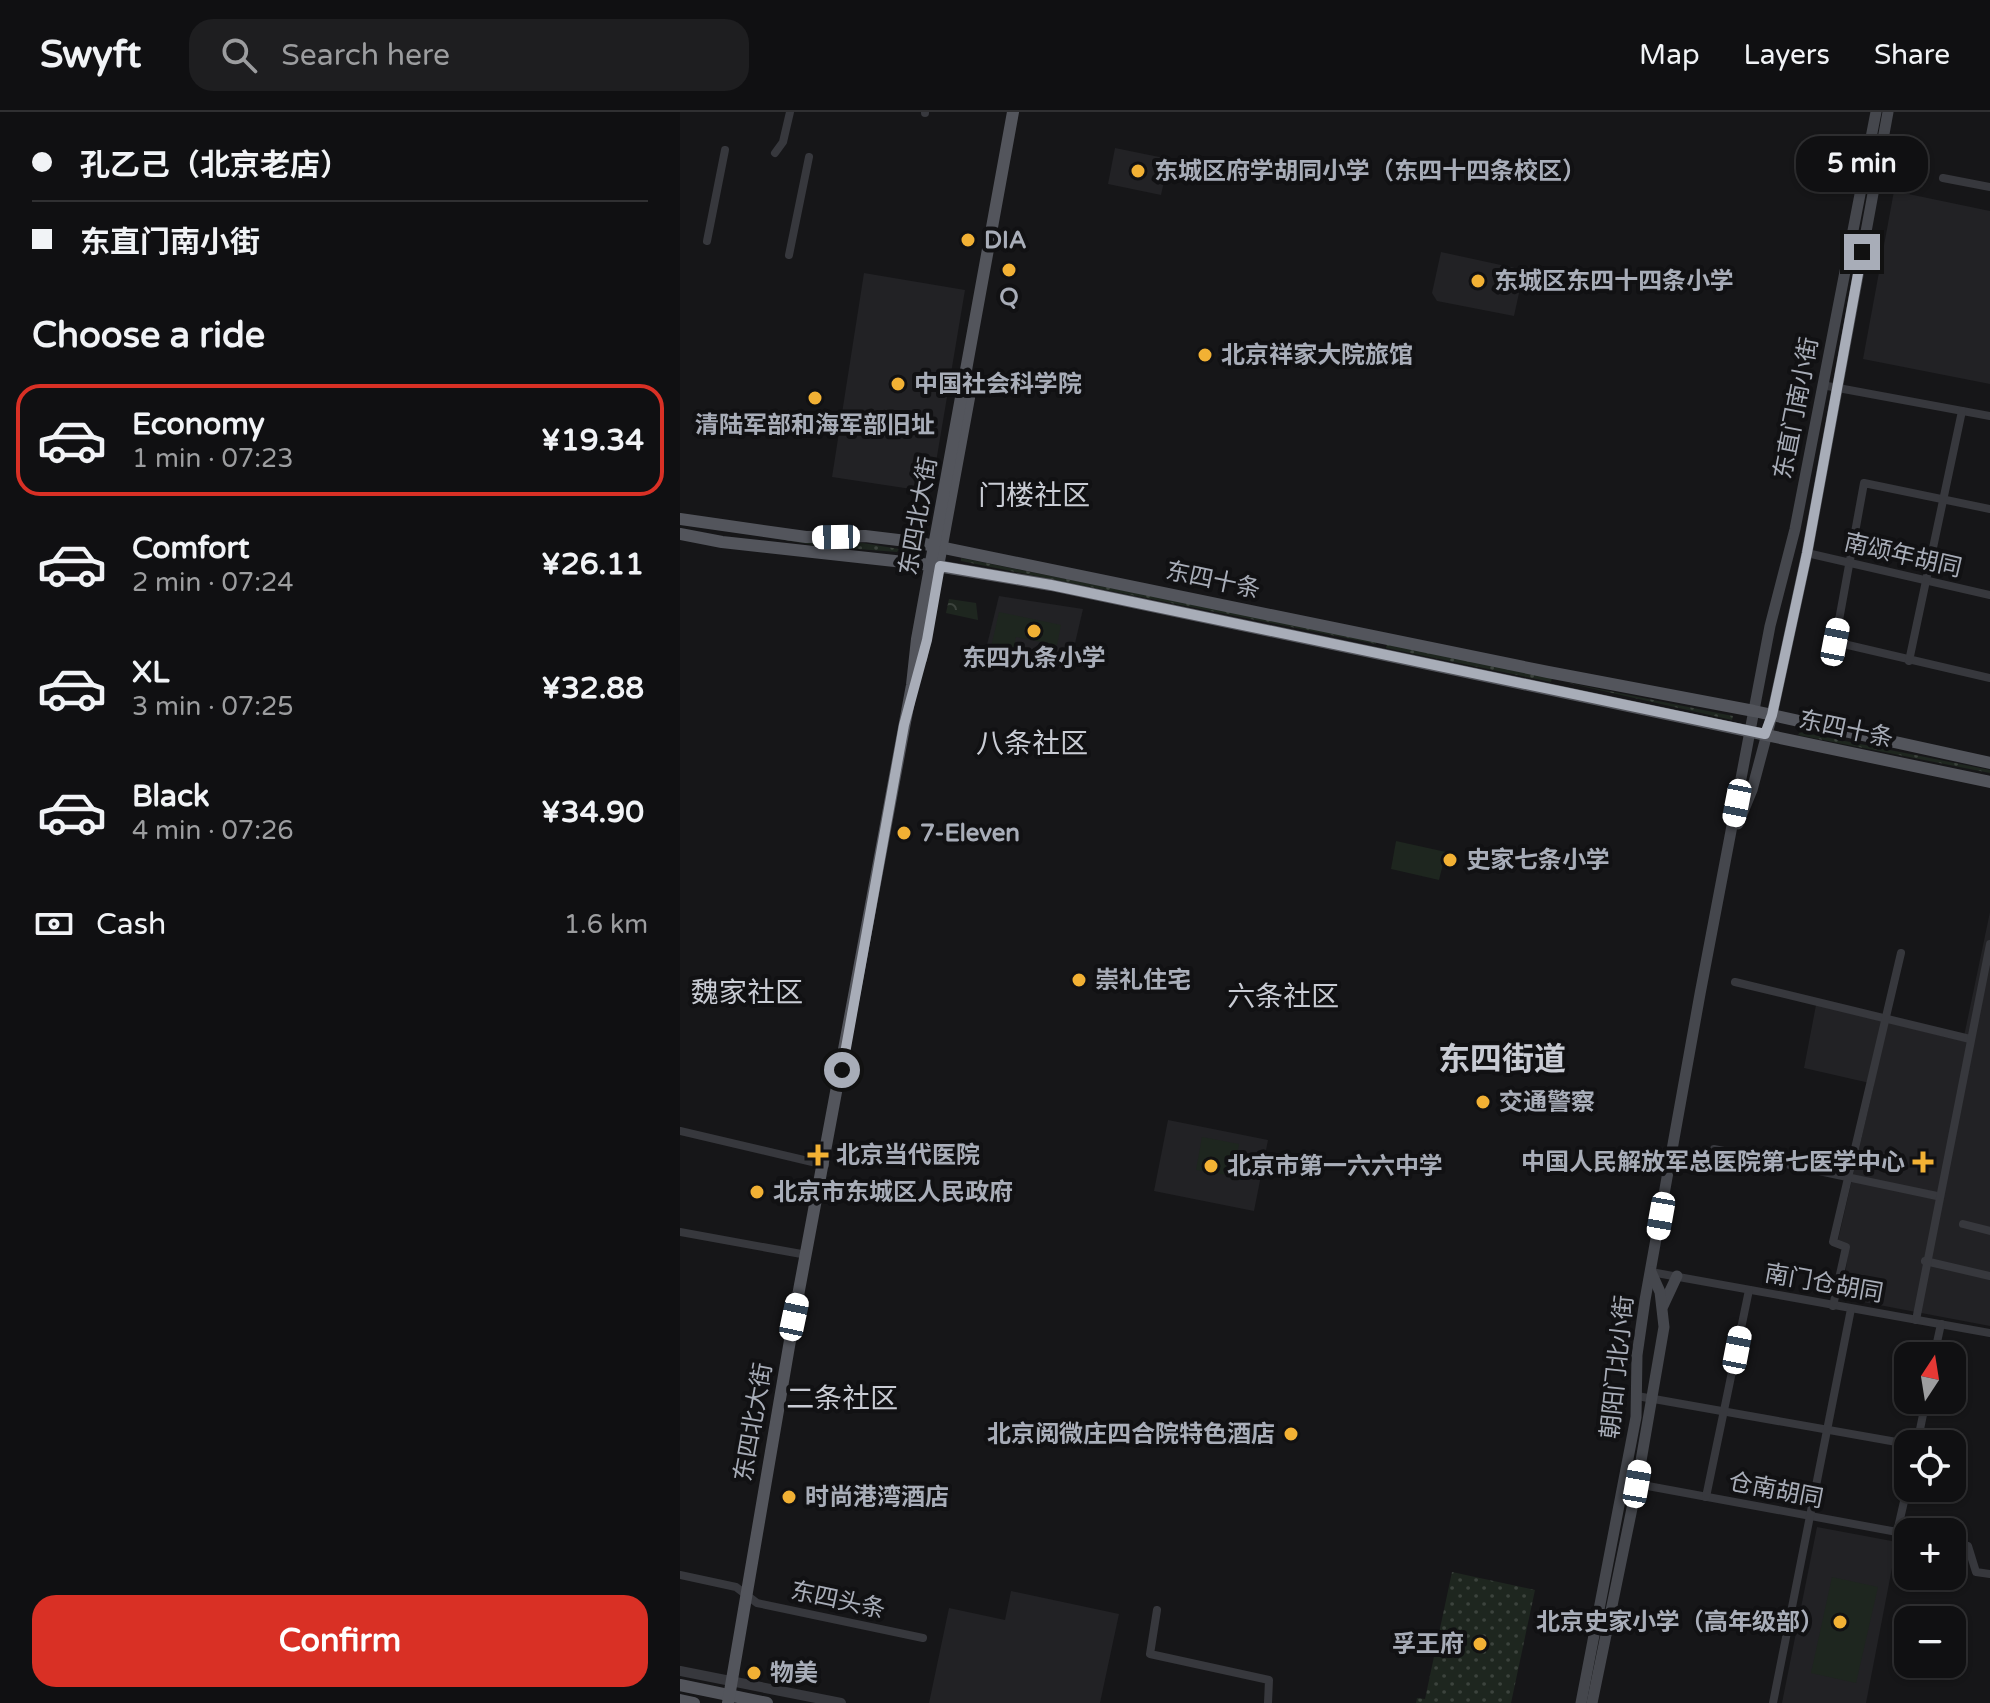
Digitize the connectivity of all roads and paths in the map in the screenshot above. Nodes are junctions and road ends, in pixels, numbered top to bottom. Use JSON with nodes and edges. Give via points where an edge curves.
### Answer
{"nodes":[{"id":1,"x":790,"y":112,"type":"edge"},
{"id":2,"x":1013,"y":112,"type":"edge"},
{"id":3,"x":1876,"y":112,"type":"edge"},
{"id":4,"x":1888,"y":112,"type":"edge"},
{"id":5,"x":725,"y":150,"type":"dead end"},
{"id":6,"x":775,"y":153,"type":"dead end"},
{"id":7,"x":809,"y":157,"type":"dead end"},
{"id":8,"x":1943,"y":178,"type":"dead end"},
{"id":9,"x":1990,"y":187,"type":"edge"},
{"id":10,"x":707,"y":241,"type":"dead end"},
{"id":11,"x":789,"y":255,"type":"dead end"},
{"id":12,"x":1822,"y":385,"type":"junction"},
{"id":13,"x":1836,"y":388,"type":"junction"},
{"id":14,"x":1962,"y":411,"type":"junction"},
{"id":15,"x":1990,"y":416,"type":"edge"},
{"id":16,"x":1945,"y":499,"type":"junction"},
{"id":17,"x":1990,"y":509,"type":"edge"},
{"id":18,"x":680,"y":519,"type":"edge"},
{"id":19,"x":680,"y":534,"type":"edge"},
{"id":20,"x":939,"y":547,"type":"junction"},
{"id":21,"x":1807,"y":553,"type":"junction"},
{"id":22,"x":1851,"y":564,"type":"junction"},
{"id":23,"x":936,"y":566,"type":"junction"},
{"id":24,"x":1926,"y":581,"type":"junction"},
{"id":25,"x":1990,"y":595,"type":"edge"},
{"id":26,"x":1909,"y":661,"type":"junction"},
{"id":27,"x":1990,"y":678,"type":"edge"},
{"id":28,"x":1754,"y":711,"type":"junction"},
{"id":29,"x":1772,"y":715,"type":"junction"},
{"id":30,"x":1750,"y":730,"type":"junction"},
{"id":31,"x":1765,"y":734,"type":"junction"},
{"id":32,"x":1990,"y":763,"type":"edge"},
{"id":33,"x":1990,"y":782,"type":"edge"},
{"id":34,"x":1728,"y":847,"type":"junction"},
{"id":35,"x":1990,"y":944,"type":"edge"},
{"id":36,"x":1901,"y":953,"type":"dead end"},
{"id":37,"x":1735,"y":982,"type":"dead end"},
{"id":38,"x":1884,"y":1019,"type":"junction"},
{"id":39,"x":1970,"y":1039,"type":"junction"},
{"id":40,"x":680,"y":1131,"type":"edge"},
{"id":41,"x":1714,"y":1149,"type":"dead end"},
{"id":42,"x":825,"y":1165,"type":"junction"},
{"id":43,"x":1847,"y":1175,"type":"junction"},
{"id":44,"x":1937,"y":1196,"type":"junction"},
{"id":45,"x":1963,"y":1224,"type":"dead end"},
{"id":46,"x":1990,"y":1231,"type":"edge"},
{"id":47,"x":680,"y":1232,"type":"edge"},
{"id":48,"x":807,"y":1255,"type":"junction"},
{"id":49,"x":1925,"y":1261,"type":"junction"},
{"id":50,"x":1651,"y":1272,"type":"junction"},
{"id":51,"x":1677,"y":1276,"type":"junction"},
{"id":52,"x":1990,"y":1276,"type":"edge"},
{"id":53,"x":1749,"y":1290,"type":"junction"},
{"id":54,"x":1833,"y":1306,"type":"junction"},
{"id":55,"x":1663,"y":1307,"type":"junction"},
{"id":56,"x":1851,"y":1309,"type":"junction"},
{"id":57,"x":1916,"y":1320,"type":"junction"},
{"id":58,"x":1990,"y":1321,"type":"edge"},
{"id":59,"x":1941,"y":1324,"type":"junction"},
{"id":60,"x":1989,"y":1333,"type":"edge"},
{"id":61,"x":1937,"y":1342,"type":"edge"},
{"id":62,"x":1637,"y":1396,"type":"junction"},
{"id":63,"x":1652,"y":1397,"type":"junction"},
{"id":64,"x":1724,"y":1410,"type":"junction"},
{"id":65,"x":1825,"y":1428,"type":"junction"},
{"id":66,"x":1894,"y":1441,"type":"edge"},
{"id":67,"x":1637,"y":1484,"type":"junction"},
{"id":68,"x":1706,"y":1497,"type":"junction"},
{"id":69,"x":1809,"y":1517,"type":"junction"},
{"id":70,"x":1894,"y":1531,"type":"edge"},
{"id":71,"x":1966,"y":1546,"type":"edge"},
{"id":72,"x":1990,"y":1574,"type":"edge"},
{"id":73,"x":680,"y":1575,"type":"edge"},
{"id":74,"x":748,"y":1595,"type":"junction"},
{"id":75,"x":1157,"y":1610,"type":"dead end"},
{"id":76,"x":923,"y":1638,"type":"dead end"},
{"id":77,"x":680,"y":1671,"type":"edge"},
{"id":78,"x":732,"y":1681,"type":"junction"},
{"id":79,"x":680,"y":1685,"type":"edge"},
{"id":80,"x":729,"y":1699,"type":"edge"},
{"id":81,"x":680,"y":1700,"type":"edge"},
{"id":82,"x":694,"y":1703,"type":"edge"},
{"id":83,"x":767,"y":1703,"type":"edge"},
{"id":84,"x":841,"y":1703,"type":"edge"},
{"id":85,"x":1268,"y":1703,"type":"edge"},
{"id":86,"x":1581,"y":1703,"type":"edge"},
{"id":87,"x":1592,"y":1703,"type":"edge"},
{"id":88,"x":1773,"y":1703,"type":"edge"}],
"edges":[{"from":1,"to":6,"type":"street"},
{"from":2,"to":20,"type":"main road","name":"东四北大街"},
{"from":3,"to":12,"type":"main road","name":"东直门南小街"},
{"from":4,"to":13,"type":"main road","name":"东直门南小街"},
{"from":5,"to":10,"type":"street"},
{"from":7,"to":11,"type":"street"},
{"from":8,"to":9,"type":"street"},
{"from":12,"to":13,"type":"street"},
{"from":12,"to":28,"type":"main road","name":"东直门南小街"},
{"from":13,"to":14,"type":"street"},
{"from":13,"to":21,"type":"main road","name":"东直门南小街"},
{"from":14,"to":15,"type":"street"},
{"from":14,"to":16,"type":"street"},
{"from":16,"to":17,"type":"street"},
{"from":16,"to":22,"type":"street","via":[[1864,483]]},
{"from":16,"to":24,"type":"street"},
{"from":18,"to":20,"type":"main road","name":"东四十条","via":[[806,537],[865,536]]},
{"from":19,"to":23,"type":"main road","name":"东四十条"},
{"from":20,"to":23,"type":"main road","name":"东四北大街"},
{"from":20,"to":28,"type":"main road","name":"东四十条"},
{"from":21,"to":22,"type":"street","name":"南颂年胡同"},
{"from":21,"to":29,"type":"main road","name":"东直门南小街"},
{"from":22,"to":24,"type":"street","name":"南颂年胡同"},
{"from":22,"to":26,"type":"street","via":[[1835,642]]},
{"from":23,"to":30,"type":"main road","name":"东四十条","via":[[1051,585]]},
{"from":23,"to":42,"type":"main road","name":"东四北大街"},
{"from":24,"to":25,"type":"street","name":"南颂年胡同"},
{"from":24,"to":26,"type":"street"},
{"from":26,"to":27,"type":"street"},
{"from":28,"to":29,"type":"main road","name":"东四十条"},
{"from":28,"to":30,"type":"main road","name":"东直门南小街"},
{"from":29,"to":31,"type":"main road","name":"东直门南小街"},
{"from":29,"to":32,"type":"main road","name":"东四十条"},
{"from":30,"to":31,"type":"main road","name":"东四十条"},
{"from":30,"to":34,"type":"main road","name":"朝阳门北小街"},
{"from":31,"to":33,"type":"main road","name":"东四十条"},
{"from":31,"to":34,"type":"main road","name":"朝阳门北小街","via":[[1752,790]]},
{"from":34,"to":50,"type":"main road","name":"朝阳门北小街"},
{"from":35,"to":39,"type":"street"},
{"from":36,"to":38,"type":"street"},
{"from":37,"to":38,"type":"street"},
{"from":38,"to":39,"type":"street"},
{"from":38,"to":43,"type":"street"},
{"from":39,"to":44,"type":"street"},
{"from":40,"to":42,"type":"street"},
{"from":41,"to":43,"type":"street"},
{"from":42,"to":48,"type":"main road","name":"东四北大街"},
{"from":43,"to":44,"type":"street"},
{"from":43,"to":54,"type":"street","via":[[1833,1242],[1846,1247]]},
{"from":44,"to":49,"type":"street"},
{"from":45,"to":46,"type":"street"},
{"from":47,"to":48,"type":"street"},
{"from":48,"to":74,"type":"main road","name":"东四北大街"},
{"from":49,"to":52,"type":"street"},
{"from":49,"to":57,"type":"street"},
{"from":50,"to":51,"type":"street","name":"南门仓胡同"},
{"from":50,"to":55,"type":"main road","name":"朝阳门北小街"},
{"from":50,"to":62,"type":"main road","name":"朝阳门北小街","via":[[1637,1355]]},
{"from":51,"to":53,"type":"street","name":"南门仓胡同"},
{"from":51,"to":55,"type":"main road"},
{"from":53,"to":54,"type":"street","name":"南门仓胡同"},
{"from":53,"to":64,"type":"street"},
{"from":54,"to":56,"type":"street","name":"南门仓胡同"},
{"from":55,"to":63,"type":"main road","name":"朝阳门北小街"},
{"from":56,"to":57,"type":"street","name":"南门仓胡同"},
{"from":56,"to":65,"type":"street"},
{"from":57,"to":59,"type":"street","name":"南门仓胡同"},
{"from":58,"to":60,"type":"street"},
{"from":59,"to":60,"type":"street","name":"南门仓胡同"},
{"from":59,"to":61,"type":"street"},
{"from":62,"to":63,"type":"street"},
{"from":62,"to":86,"type":"main road","name":"朝阳门北小街"},
{"from":63,"to":64,"type":"street"},
{"from":63,"to":67,"type":"main road","name":"朝阳门北小街"},
{"from":64,"to":65,"type":"street"},
{"from":64,"to":68,"type":"street"},
{"from":65,"to":66,"type":"street"},
{"from":65,"to":69,"type":"street"},
{"from":67,"to":68,"type":"street","name":"仓南胡同"},
{"from":67,"to":87,"type":"main road","name":"朝阳门北小街"},
{"from":68,"to":69,"type":"street","name":"仓南胡同"},
{"from":69,"to":70,"type":"street","name":"仓南胡同"},
{"from":69,"to":88,"type":"street"},
{"from":71,"to":72,"type":"street","via":[[1976,1572]]},
{"from":73,"to":74,"type":"street","name":"东四头条","via":[[736,1587]]},
{"from":74,"to":76,"type":"street","name":"东四头条","via":[[757,1603]]},
{"from":74,"to":78,"type":"main road","name":"东四北大街"},
{"from":75,"to":85,"type":"street","via":[[1150,1654],[1269,1680]]},
{"from":77,"to":78,"type":"street"},
{"from":78,"to":80,"type":"main road","name":"东四北大街"},
{"from":78,"to":84,"type":"street"},
{"from":79,"to":80,"type":"main road"},
{"from":80,"to":83,"type":"main road"},
{"from":81,"to":82,"type":"main road"}]}
